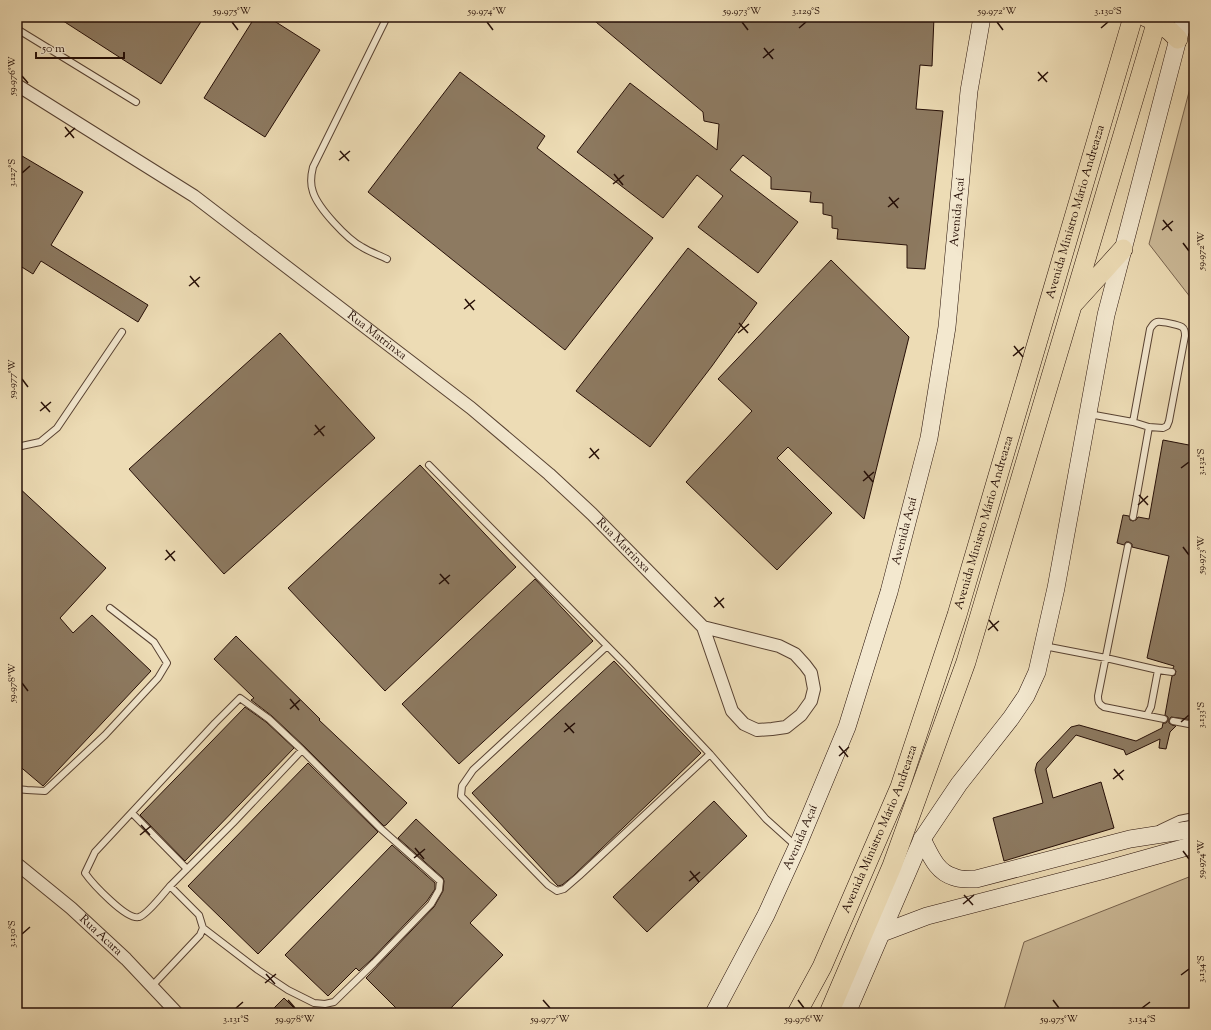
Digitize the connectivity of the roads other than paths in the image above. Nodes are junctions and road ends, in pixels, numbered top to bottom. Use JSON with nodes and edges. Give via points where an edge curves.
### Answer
{"nodes":[{"id":1,"x":387,"y":17,"type":"edge"},
{"id":2,"x":982,"y":17,"type":"edge"},
{"id":3,"x":1133,"y":17,"type":"edge"},
{"id":4,"x":1185,"y":17,"type":"edge"},
{"id":5,"x":1153,"y":18,"type":"edge"},
{"id":6,"x":17,"y":29,"type":"edge"},
{"id":7,"x":1178,"y":39,"type":"junction"},
{"id":8,"x":17,"y":85,"type":"edge"},
{"id":9,"x":136,"y":102,"type":"dead end"},
{"id":10,"x":1123,"y":250,"type":"junction"},
{"id":11,"x":388,"y":259,"type":"dead end"},
{"id":12,"x":1072,"y":304,"type":"junction"},
{"id":13,"x":122,"y":332,"type":"dead end"},
{"id":14,"x":1088,"y":414,"type":"junction"},
{"id":15,"x":1133,"y":422,"type":"junction"},
{"id":16,"x":1149,"y":427,"type":"junction"},
{"id":17,"x":17,"y":447,"type":"edge"},
{"id":18,"x":429,"y":465,"type":"dead end"},
{"id":19,"x":1133,"y":517,"type":"dead end"},
{"id":20,"x":1128,"y":546,"type":"dead end"},
{"id":21,"x":110,"y":608,"type":"dead end"},
{"id":22,"x":703,"y":627,"type":"junction"},
{"id":23,"x":607,"y":646,"type":"junction"},
{"id":24,"x":1043,"y":646,"type":"junction"},
{"id":25,"x":1106,"y":658,"type":"junction"},
{"id":26,"x":1158,"y":670,"type":"junction"},
{"id":27,"x":1172,"y":672,"type":"dead end"},
{"id":28,"x":1148,"y":715,"type":"junction"},
{"id":29,"x":1164,"y":719,"type":"dead end"},
{"id":30,"x":1173,"y":721,"type":"dead end"},
{"id":31,"x":1194,"y":725,"type":"edge"},
{"id":32,"x":302,"y":750,"type":"junction"},
{"id":33,"x":710,"y":754,"type":"junction"},
{"id":34,"x":17,"y":789,"type":"edge"},
{"id":35,"x":132,"y":813,"type":"junction"},
{"id":36,"x":1194,"y":816,"type":"edge"},
{"id":37,"x":1194,"y":829,"type":"edge"},
{"id":38,"x":1149,"y":836,"type":"junction"},
{"id":39,"x":922,"y":839,"type":"junction"},
{"id":40,"x":1130,"y":839,"type":"junction"},
{"id":41,"x":1194,"y":845,"type":"edge"},
{"id":42,"x":797,"y":847,"type":"junction"},
{"id":43,"x":1136,"y":862,"type":"junction"},
{"id":44,"x":17,"y":864,"type":"edge"},
{"id":45,"x":187,"y":869,"type":"junction"},
{"id":46,"x":976,"y":879,"type":"junction"},
{"id":47,"x":170,"y":886,"type":"junction"},
{"id":48,"x":976,"y":903,"type":"junction"},
{"id":49,"x":203,"y":928,"type":"junction"},
{"id":50,"x":882,"y":933,"type":"junction"},
{"id":51,"x":822,"y":967,"type":"junction"},
{"id":52,"x":152,"y":986,"type":"junction"},
{"id":53,"x":837,"y":1012,"type":"edge"},
{"id":54,"x":177,"y":1013,"type":"edge"},
{"id":55,"x":714,"y":1013,"type":"edge"},
{"id":56,"x":796,"y":1013,"type":"edge"}],
"edges":[{"from":1,"to":11,"type":"lane","via":[[312,167],[311,178],[313,192],[319,204],[343,232],[362,247]]},
{"from":2,"to":42,"type":"street","name":"Avenida Açaí","via":[[969,91],[946,327],[929,438],[889,592],[847,727]]},
{"from":3,"to":51,"type":"main road","name":"Avenida Ministro Mário Andreazza","via":[[954,622],[900,787]]},
{"from":4,"to":7,"type":"street"},
{"from":5,"to":7,"type":"main road"},
{"from":5,"to":12,"type":"main road","name":"Avenida Ministro Mário Andreazza"},
{"from":6,"to":9,"type":"lane"},
{"from":7,"to":10,"type":"street"},
{"from":8,"to":22,"type":"street","name":"Rua Matrinxa","via":[[194,196],[471,408],[592,514]]},
{"from":10,"to":12,"type":"main road"},
{"from":10,"to":14,"type":"street","via":[[1106,315]]},
{"from":12,"to":53,"type":"main road","name":"Avenida Ministro Mário Andreazza","via":[[966,662]]},
{"from":13,"to":17,"type":"lane","via":[[57,428],[40,442]]},
{"from":14,"to":15,"type":"lane"},
{"from":14,"to":24,"type":"street"},
{"from":15,"to":16,"type":"lane"},
{"from":15,"to":16,"type":"lane","via":[[1150,329],[1156,322],[1178,325],[1183,327],[1185,336],[1169,422],[1163,428]]},
{"from":16,"to":19,"type":"lane"},
{"from":18,"to":23,"type":"lane"},
{"from":20,"to":25,"type":"lane"},
{"from":21,"to":34,"type":"lane","via":[[154,642],[167,663],[158,678],[105,735],[45,791]]},
{"from":22,"to":22,"type":"street","name":"Rua Matrinxa","via":[[732,711],[744,724],[757,730],[772,729],[786,726],[802,715],[811,700],[814,688],[811,673],[795,654],[779,646]]},
{"from":23,"to":33,"type":"lane"},
{"from":23,"to":33,"type":"lane","via":[[472,770],[462,786],[461,796],[548,885],[557,891],[564,889],[580,876]]},
{"from":24,"to":25,"type":"lane"},
{"from":24,"to":39,"type":"street","via":[[1037,672],[1026,696],[959,784]]},
{"from":25,"to":26,"type":"lane"},
{"from":25,"to":28,"type":"lane","via":[[1098,696],[1100,704]]},
{"from":26,"to":27,"type":"lane"},
{"from":26,"to":28,"type":"lane"},
{"from":28,"to":29,"type":"lane"},
{"from":30,"to":31,"type":"lane"},
{"from":32,"to":35,"type":"lane","via":[[269,719],[240,698]]},
{"from":32,"to":45,"type":"lane"},
{"from":32,"to":49,"type":"lane","via":[[380,828],[440,881],[440,890],[431,904],[374,963],[334,1002],[325,1004],[314,1004],[288,990]]},
{"from":33,"to":42,"type":"lane","via":[[766,819]]},
{"from":35,"to":45,"type":"lane"},
{"from":35,"to":47,"type":"lane","via":[[95,852],[85,873],[93,884],[132,917],[146,913]]},
{"from":36,"to":38,"type":"lane","via":[[1179,819]]},
{"from":37,"to":38,"type":"street"},
{"from":38,"to":40,"type":"street"},
{"from":39,"to":46,"type":"street","via":[[935,864],[945,873],[955,878]]},
{"from":39,"to":50,"type":"street"},
{"from":40,"to":43,"type":"street"},
{"from":40,"to":46,"type":"street"},
{"from":41,"to":43,"type":"street"},
{"from":42,"to":55,"type":"street","name":"Avenida Açaí","via":[[766,915]]},
{"from":43,"to":48,"type":"street"},
{"from":44,"to":52,"type":"street","name":"Rua Acara","via":[[71,908]]},
{"from":45,"to":47,"type":"lane"},
{"from":46,"to":48,"type":"street"},
{"from":47,"to":49,"type":"lane","via":[[199,915]]},
{"from":48,"to":50,"type":"street","via":[[927,916]]},
{"from":49,"to":52,"type":"lane","via":[[200,935]]},
{"from":50,"to":53,"type":"street"},
{"from":51,"to":53,"type":"main road","via":[[820,998],[824,1004]]},
{"from":51,"to":56,"type":"main road","name":"Avenida Ministro Mário Andreazza"},
{"from":52,"to":54,"type":"street","name":"Rua Acara"}]}
